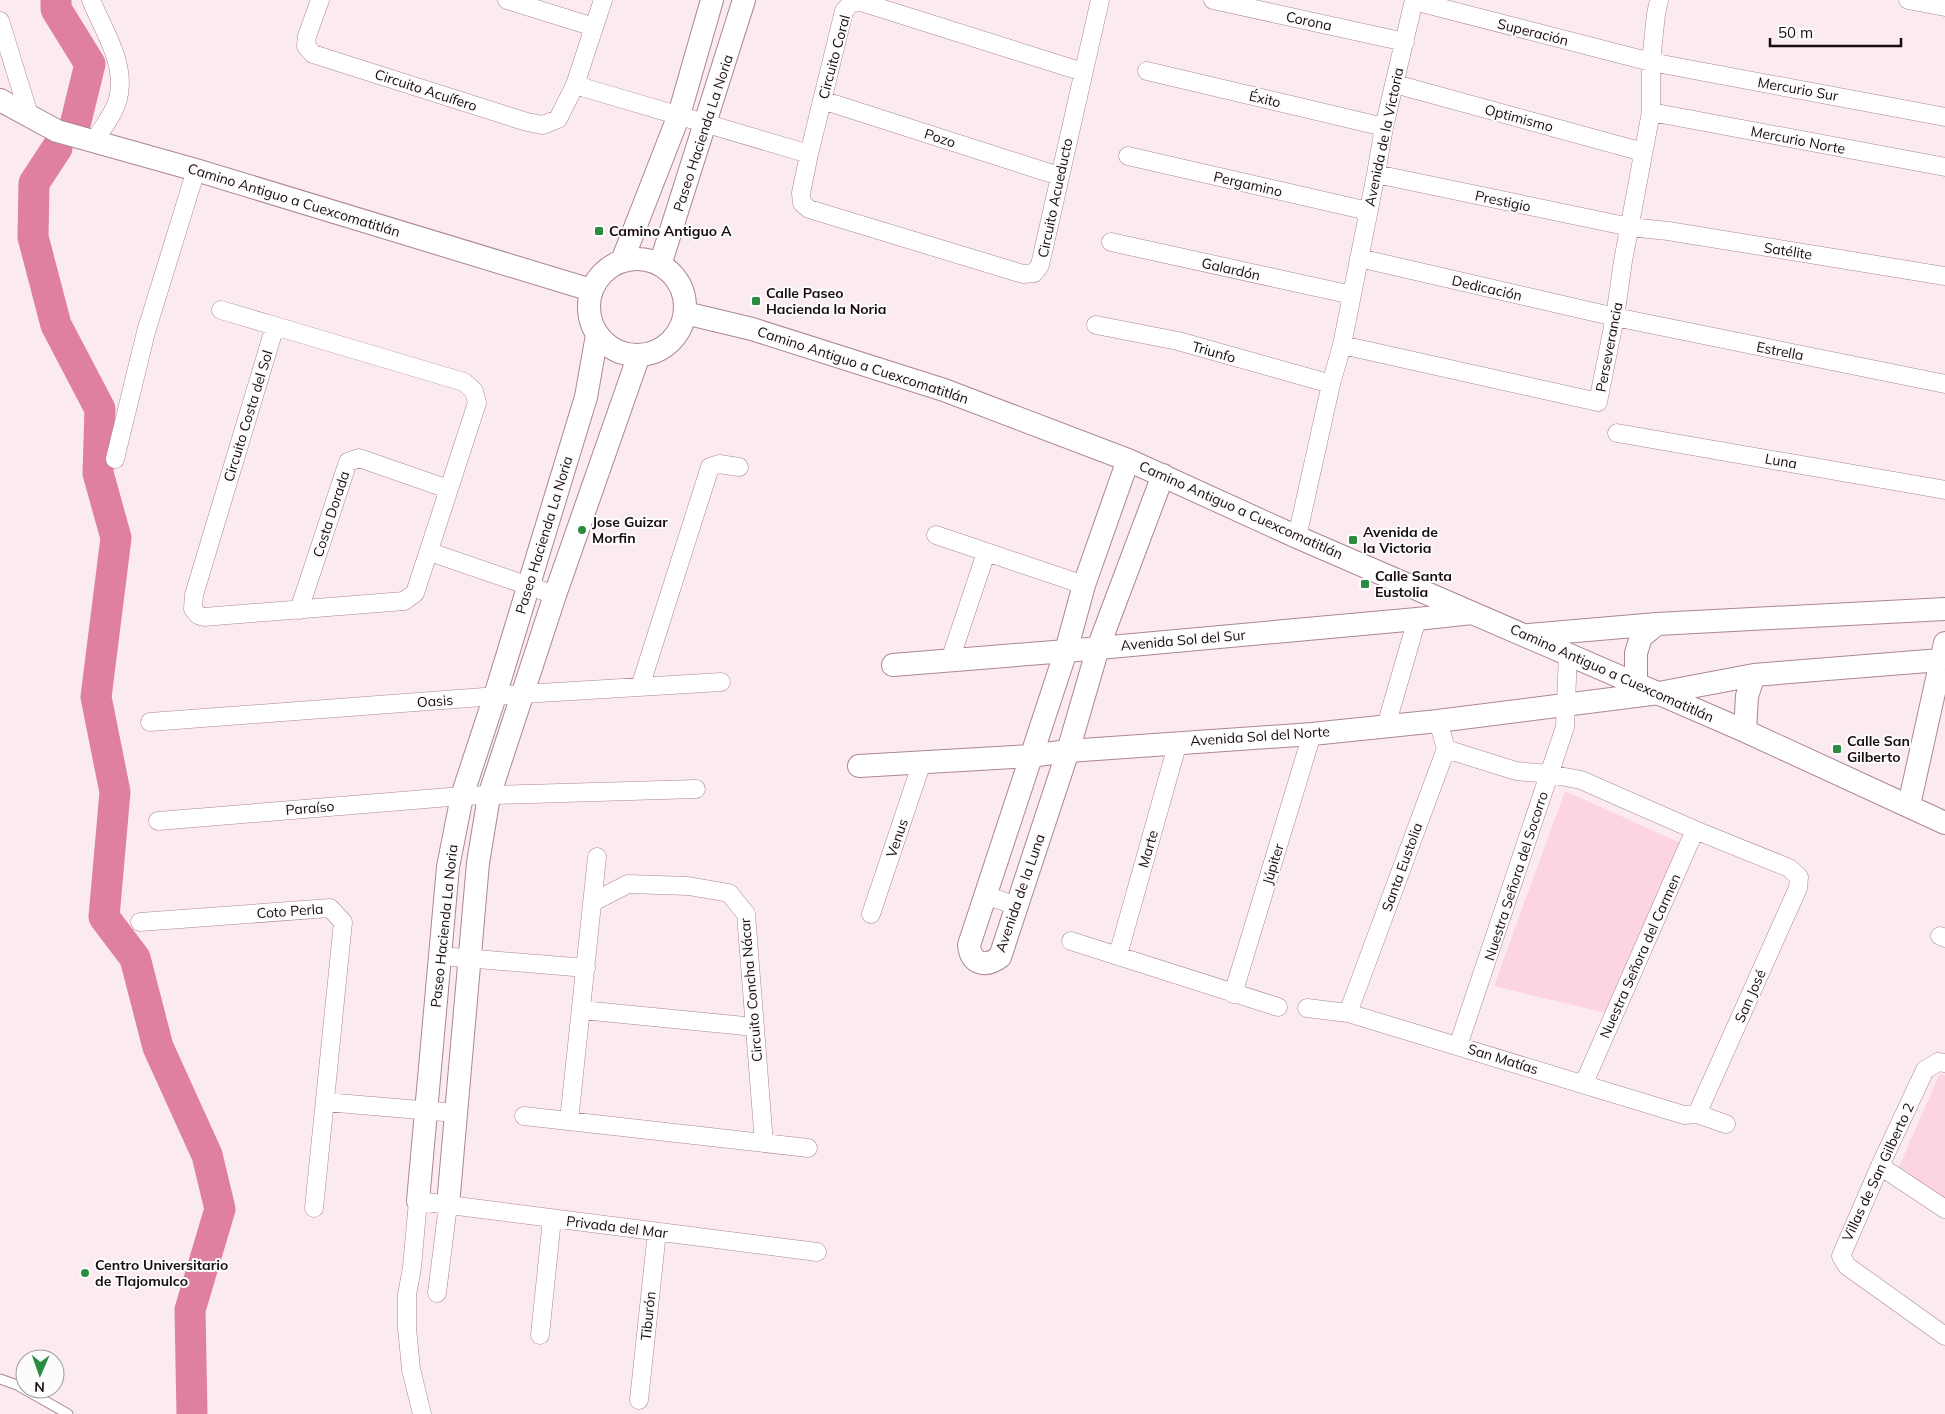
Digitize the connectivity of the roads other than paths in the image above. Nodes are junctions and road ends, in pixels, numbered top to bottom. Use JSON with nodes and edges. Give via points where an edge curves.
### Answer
{"nodes":[{"id":1,"x":91,"y":0,"type":"edge"},
{"id":2,"x":320,"y":0,"type":"edge"},
{"id":3,"x":507,"y":0,"type":"edge"},
{"id":4,"x":603,"y":0,"type":"edge"},
{"id":5,"x":712,"y":0,"type":"edge"},
{"id":6,"x":744,"y":0,"type":"edge"},
{"id":7,"x":1100,"y":0,"type":"edge"},
{"id":8,"x":1213,"y":0,"type":"edge"},
{"id":9,"x":1414,"y":0,"type":"edge"},
{"id":10,"x":1659,"y":0,"type":"edge"},
{"id":11,"x":1908,"y":0,"type":"edge"},
{"id":12,"x":1945,"y":7,"type":"edge"},
{"id":13,"x":0,"y":21,"type":"edge"},
{"id":14,"x":594,"y":27,"type":"junction"},
{"id":15,"x":1405,"y":42,"type":"junction"},
{"id":16,"x":1651,"y":62,"type":"junction"},
{"id":17,"x":1147,"y":71,"type":"dead end"},
{"id":18,"x":1083,"y":72,"type":"junction"},
{"id":19,"x":1395,"y":84,"type":"junction"},
{"id":20,"x":576,"y":85,"type":"junction"},
{"id":21,"x":1,"y":99,"type":"edge"},
{"id":22,"x":822,"y":100,"type":"junction"},
{"id":23,"x":1651,"y":112,"type":"junction"},
{"id":24,"x":678,"y":115,"type":"junction"},
{"id":25,"x":1945,"y":116,"type":"edge"},
{"id":26,"x":30,"y":118,"type":"junction"},
{"id":27,"x":706,"y":123,"type":"junction"},
{"id":28,"x":1384,"y":127,"type":"junction"},
{"id":29,"x":93,"y":142,"type":"junction"},
{"id":30,"x":1644,"y":152,"type":"junction"},
{"id":31,"x":808,"y":154,"type":"junction"},
{"id":32,"x":1128,"y":156,"type":"dead end"},
{"id":33,"x":1945,"y":167,"type":"edge"},
{"id":34,"x":196,"y":170,"type":"junction"},
{"id":35,"x":1376,"y":174,"type":"junction"},
{"id":36,"x":1059,"y":176,"type":"junction"},
{"id":37,"x":802,"y":203,"type":"joint"},
{"id":38,"x":1368,"y":211,"type":"junction"},
{"id":39,"x":1630,"y":227,"type":"junction"},
{"id":40,"x":1111,"y":242,"type":"dead end"},
{"id":41,"x":1359,"y":258,"type":"junction"},
{"id":42,"x":622,"y":261,"type":"junction"},
{"id":43,"x":660,"y":265,"type":"junction"},
{"id":44,"x":1945,"y":276,"type":"edge"},
{"id":45,"x":591,"y":290,"type":"junction"},
{"id":46,"x":1352,"y":295,"type":"junction"},
{"id":47,"x":221,"y":310,"type":"dead end"},
{"id":48,"x":685,"y":313,"type":"junction"},
{"id":49,"x":1615,"y":317,"type":"junction"},
{"id":50,"x":1096,"y":325,"type":"dead end"},
{"id":51,"x":275,"y":326,"type":"junction"},
{"id":52,"x":598,"y":335,"type":"junction"},
{"id":53,"x":1342,"y":346,"type":"junction"},
{"id":54,"x":639,"y":355,"type":"junction"},
{"id":55,"x":1331,"y":384,"type":"junction"},
{"id":56,"x":1945,"y":384,"type":"edge"},
{"id":57,"x":1617,"y":433,"type":"dead end"},
{"id":58,"x":115,"y":459,"type":"dead end"},
{"id":59,"x":1128,"y":460,"type":"junction"},
{"id":60,"x":738,"y":467,"type":"dead end"},
{"id":61,"x":1163,"y":475,"type":"junction"},
{"id":62,"x":448,"y":489,"type":"junction"},
{"id":63,"x":1945,"y":490,"type":"edge"},
{"id":64,"x":936,"y":535,"type":"dead end"},
{"id":65,"x":1298,"y":537,"type":"junction"},
{"id":66,"x":430,"y":552,"type":"junction"},
{"id":67,"x":986,"y":553,"type":"junction"},
{"id":68,"x":1084,"y":585,"type":"junction"},
{"id":69,"x":528,"y":586,"type":"junction"},
{"id":70,"x":556,"y":595,"type":"junction"},
{"id":71,"x":1945,"y":609,"type":"edge"},
{"id":72,"x":299,"y":610,"type":"junction"},
{"id":73,"x":1473,"y":612,"type":"junction"},
{"id":74,"x":1417,"y":619,"type":"junction"},
{"id":75,"x":1657,"y":624,"type":"junction"},
{"id":76,"x":1528,"y":635,"type":"junction"},
{"id":77,"x":1098,"y":648,"type":"junction"},
{"id":78,"x":1066,"y":651,"type":"junction"},
{"id":79,"x":1942,"y":651,"type":"edge"},
{"id":80,"x":1568,"y":654,"type":"junction"},
{"id":81,"x":950,"y":660,"type":"junction"},
{"id":82,"x":894,"y":664,"type":"dead end"},
{"id":83,"x":1754,"y":675,"type":"junction"},
{"id":84,"x":721,"y":682,"type":"dead end"},
{"id":85,"x":1636,"y":683,"type":"junction"},
{"id":86,"x":640,"y":687,"type":"junction"},
{"id":87,"x":1659,"y":693,"type":"junction"},
{"id":88,"x":523,"y":694,"type":"junction"},
{"id":89,"x":495,"y":696,"type":"junction"},
{"id":90,"x":1567,"y":705,"type":"junction"},
{"id":91,"x":1438,"y":721,"type":"junction"},
{"id":92,"x":150,"y":722,"type":"dead end"},
{"id":93,"x":1386,"y":726,"type":"junction"},
{"id":94,"x":1745,"y":731,"type":"junction"},
{"id":95,"x":1312,"y":734,"type":"junction"},
{"id":96,"x":1178,"y":742,"type":"junction"},
{"id":97,"x":1446,"y":749,"type":"junction"},
{"id":98,"x":1068,"y":751,"type":"junction"},
{"id":99,"x":1030,"y":756,"type":"junction"},
{"id":100,"x":922,"y":762,"type":"junction"},
{"id":101,"x":860,"y":766,"type":"dead end"},
{"id":102,"x":1549,"y":774,"type":"junction"},
{"id":103,"x":696,"y":789,"type":"dead end"},
{"id":104,"x":462,"y":796,"type":"junction"},
{"id":105,"x":489,"y":796,"type":"junction"},
{"id":106,"x":1915,"y":808,"type":"junction"},
{"id":107,"x":158,"y":821,"type":"dead end"},
{"id":108,"x":1945,"y":823,"type":"edge"},
{"id":109,"x":1695,"y":830,"type":"junction"},
{"id":110,"x":597,"y":857,"type":"dead end"},
{"id":111,"x":985,"y":895,"type":"junction"},
{"id":112,"x":593,"y":902,"type":"junction"},
{"id":113,"x":1017,"y":906,"type":"junction"},
{"id":114,"x":871,"y":914,"type":"dead end"},
{"id":115,"x":140,"y":922,"type":"dead end"},
{"id":116,"x":1071,"y":941,"type":"dead end"},
{"id":117,"x":1118,"y":955,"type":"junction"},
{"id":118,"x":440,"y":956,"type":"junction"},
{"id":119,"x":469,"y":958,"type":"junction"},
{"id":120,"x":586,"y":968,"type":"junction"},
{"id":121,"x":1234,"y":994,"type":"junction"},
{"id":122,"x":1278,"y":1007,"type":"dead end"},
{"id":123,"x":1307,"y":1008,"type":"dead end"},
{"id":124,"x":582,"y":1010,"type":"junction"},
{"id":125,"x":1348,"y":1013,"type":"junction"},
{"id":126,"x":755,"y":1027,"type":"junction"},
{"id":127,"x":1458,"y":1046,"type":"junction"},
{"id":128,"x":1945,"y":1063,"type":"edge"},
{"id":129,"x":1584,"y":1083,"type":"junction"},
{"id":130,"x":325,"y":1102,"type":"junction"},
{"id":131,"x":426,"y":1111,"type":"junction"},
{"id":132,"x":456,"y":1113,"type":"junction"},
{"id":133,"x":1697,"y":1114,"type":"junction"},
{"id":134,"x":524,"y":1116,"type":"dead end"},
{"id":135,"x":569,"y":1121,"type":"junction"},
{"id":136,"x":1726,"y":1124,"type":"dead end"},
{"id":137,"x":764,"y":1143,"type":"junction"},
{"id":138,"x":808,"y":1148,"type":"dead end"},
{"id":139,"x":1880,"y":1166,"type":"junction"},
{"id":140,"x":418,"y":1201,"type":"junction"},
{"id":141,"x":448,"y":1205,"type":"junction"},
{"id":142,"x":314,"y":1208,"type":"dead end"},
{"id":143,"x":1945,"y":1209,"type":"edge"},
{"id":144,"x":552,"y":1218,"type":"junction"},
{"id":145,"x":657,"y":1232,"type":"junction"},
{"id":146,"x":817,"y":1252,"type":"dead end"},
{"id":147,"x":436,"y":1293,"type":"dead end"},
{"id":148,"x":540,"y":1335,"type":"dead end"},
{"id":149,"x":1945,"y":1336,"type":"edge"},
{"id":150,"x":0,"y":1379,"type":"edge"},
{"id":151,"x":639,"y":1400,"type":"dead end"},
{"id":152,"x":68,"y":1414,"type":"edge"},
{"id":153,"x":422,"y":1414,"type":"edge"}],
"edges":[{"from":1,"to":29,"type":"street","via":[[113,49],[120,75],[118,99]]},
{"from":2,"to":20,"type":"street","name":"Circuito Acuífero","via":[[307,36],[306,46],[313,54],[543,125],[558,119]]},
{"from":3,"to":14,"type":"street"},
{"from":4,"to":14,"type":"street","name":"Circuito Acuífero"},
{"from":5,"to":24,"type":"street","name":"Paseo Hacienda La Noria"},
{"from":6,"to":27,"type":"street","name":"Paseo Hacienda La Noria"},
{"from":7,"to":18,"type":"street","name":"Circuito Acueducto"},
{"from":8,"to":15,"type":"street","name":"Corona"},
{"from":9,"to":15,"type":"street","name":"Avenida de la Victoria"},
{"from":9,"to":16,"type":"street","name":"Superación"},
{"from":10,"to":16,"type":"street","name":"Perseverancia"},
{"from":11,"to":12,"type":"street"},
{"from":13,"to":26,"type":"street"},
{"from":14,"to":20,"type":"street","name":"Circuito Acuífero"},
{"from":15,"to":19,"type":"street","name":"Avenida de la Victoria"},
{"from":16,"to":23,"type":"street","name":"Perseverancia"},
{"from":16,"to":25,"type":"street","name":"Mercurio Sur"},
{"from":17,"to":28,"type":"street","name":"Éxito"},
{"from":18,"to":22,"type":"street","name":"Circuito Coral","via":[[861,2],[851,3],[844,11]]},
{"from":18,"to":36,"type":"street","name":"Circuito Acueducto"},
{"from":19,"to":28,"type":"street","name":"Avenida de la Victoria"},
{"from":19,"to":30,"type":"street","name":"Optimismo"},
{"from":20,"to":24,"type":"street"},
{"from":21,"to":26,"type":"street","name":"Camino Antiguo a Cuexcomatitlán"},
{"from":22,"to":31,"type":"street","name":"Circuito Coral"},
{"from":22,"to":36,"type":"street","name":"Pozo"},
{"from":23,"to":30,"type":"street","name":"Perseverancia"},
{"from":23,"to":33,"type":"street","name":"Mercurio Norte"},
{"from":24,"to":27,"type":"street"},
{"from":24,"to":42,"type":"street","name":"Paseo Hacienda La Noria"},
{"from":26,"to":29,"type":"street","name":"Camino Antiguo a Cuexcomatitlán","via":[[57,132]]},
{"from":27,"to":31,"type":"street"},
{"from":27,"to":43,"type":"street","name":"Paseo Hacienda La Noria"},
{"from":28,"to":35,"type":"street","name":"Avenida de la Victoria"},
{"from":29,"to":34,"type":"street","name":"Camino Antiguo a Cuexcomatitlán"},
{"from":30,"to":39,"type":"street","name":"Perseverancia"},
{"from":31,"to":37,"type":"street","name":"Circuito Coral"},
{"from":32,"to":38,"type":"street","name":"Pergamino"},
{"from":34,"to":45,"type":"street","name":"Camino Antiguo a Cuexcomatitlán"},
{"from":34,"to":58,"type":"street","via":[[146,332]]},
{"from":35,"to":38,"type":"street","name":"Avenida de la Victoria"},
{"from":35,"to":39,"type":"street","name":"Prestigio"},
{"from":36,"to":37,"type":"street","name":"Circuito Acueducto","via":[[1040,265],[1034,273],[1028,274],[809,209]]},
{"from":38,"to":41,"type":"street","name":"Avenida de la Victoria"},
{"from":39,"to":44,"type":"street","name":"Satélite"},
{"from":39,"to":49,"type":"street","name":"Perseverancia"},
{"from":40,"to":46,"type":"street","name":"Galardón"},
{"from":41,"to":46,"type":"street","name":"Avenida de la Victoria"},
{"from":41,"to":49,"type":"street","name":"Dedicación"},
{"from":42,"to":43,"type":"street","via":[[648,260]]},
{"from":42,"to":45,"type":"street","via":[[609,267]]},
{"from":43,"to":48,"type":"street","via":[[675,277],[684,294]]},
{"from":45,"to":52,"type":"street","via":[[589,313]]},
{"from":46,"to":53,"type":"street","name":"Avenida de la Victoria"},
{"from":47,"to":51,"type":"street"},
{"from":48,"to":54,"type":"street","via":[[680,329],[670,342],[655,352]]},
{"from":48,"to":59,"type":"street","name":"Camino Antiguo a Cuexcomatitlán","via":[[752,329],[944,390]]},
{"from":49,"to":53,"type":"street","name":"Perseverancia","via":[[1598,402]]},
{"from":49,"to":56,"type":"street","name":"Estrella"},
{"from":50,"to":55,"type":"street","name":"Triunfo","via":[[1178,342]]},
{"from":51,"to":62,"type":"street","name":"Circuito Costa del Sol","via":[[464,382],[474,391],[477,403]]},
{"from":51,"to":72,"type":"street","name":"Circuito Costa del Sol","via":[[192,603],[198,615],[204,616]]},
{"from":52,"to":54,"type":"street","via":[[623,353]]},
{"from":52,"to":69,"type":"street","name":"Paseo Hacienda La Noria","via":[[586,397]]},
{"from":53,"to":55,"type":"street","name":"Avenida de la Victoria"},
{"from":54,"to":70,"type":"street","name":"Paseo Hacienda La Noria"},
{"from":55,"to":65,"type":"street","name":"Avenida de la Victoria"},
{"from":57,"to":63,"type":"street","name":"Luna"},
{"from":59,"to":61,"type":"street","name":"Camino Antiguo a Cuexcomatitlán"},
{"from":59,"to":68,"type":"street","name":"Avenida de la Luna"},
{"from":60,"to":86,"type":"street","via":[[710,466]]},
{"from":61,"to":65,"type":"street","name":"Camino Antiguo a Cuexcomatitlán"},
{"from":61,"to":77,"type":"street","name":"Avenida de la Luna"},
{"from":62,"to":66,"type":"street","name":"Circuito Costa del Sol"},
{"from":62,"to":72,"type":"street","name":"Costa Dorada","via":[[359,458],[348,462]]},
{"from":64,"to":67,"type":"street"},
{"from":65,"to":73,"type":"street","name":"Camino Antiguo a Cuexcomatitlán"},
{"from":66,"to":69,"type":"street"},
{"from":66,"to":72,"type":"street","name":"Circuito Costa del Sol","via":[[415,593],[404,601]]},
{"from":67,"to":68,"type":"street"},
{"from":67,"to":81,"type":"street"},
{"from":68,"to":78,"type":"street","name":"Avenida de la Luna"},
{"from":69,"to":70,"type":"street"},
{"from":69,"to":89,"type":"street","name":"Paseo Hacienda La Noria"},
{"from":70,"to":88,"type":"street","name":"Paseo Hacienda La Noria"},
{"from":71,"to":75,"type":"street"},
{"from":73,"to":74,"type":"street","name":"Avenida Sol del Sur"},
{"from":73,"to":76,"type":"street","name":"Camino Antiguo a Cuexcomatitlán"},
{"from":74,"to":77,"type":"street","name":"Avenida Sol del Sur"},
{"from":74,"to":93,"type":"street"},
{"from":75,"to":76,"type":"street"},
{"from":75,"to":85,"type":"street","via":[[1641,637],[1636,653]]},
{"from":76,"to":80,"type":"street","name":"Camino Antiguo a Cuexcomatitlán"},
{"from":77,"to":78,"type":"street","name":"Avenida Sol del Sur"},
{"from":77,"to":98,"type":"street","name":"Avenida de la Luna"},
{"from":78,"to":81,"type":"street","name":"Avenida Sol del Sur"},
{"from":78,"to":99,"type":"street","name":"Avenida de la Luna"},
{"from":79,"to":83,"type":"street","name":"Avenida Sol del Norte"},
{"from":79,"to":106,"type":"street"},
{"from":80,"to":85,"type":"street","name":"Camino Antiguo a Cuexcomatitlán"},
{"from":80,"to":90,"type":"street","name":"Nuestra Señora del Socorro"},
{"from":81,"to":82,"type":"street","name":"Avenida Sol del Sur"},
{"from":83,"to":87,"type":"street","name":"Avenida Sol del Norte"},
{"from":83,"to":94,"type":"street","via":[[1747,696]]},
{"from":84,"to":86,"type":"street","name":"Oasis"},
{"from":85,"to":87,"type":"street","name":"Camino Antiguo a Cuexcomatitlán"},
{"from":86,"to":88,"type":"street","name":"Oasis"},
{"from":87,"to":90,"type":"street","name":"Avenida Sol del Norte"},
{"from":87,"to":94,"type":"street","name":"Camino Antiguo a Cuexcomatitlán"},
{"from":88,"to":89,"type":"street","name":"Oasis"},
{"from":88,"to":105,"type":"street","name":"Paseo Hacienda La Noria"},
{"from":89,"to":92,"type":"street","name":"Oasis"},
{"from":89,"to":104,"type":"street","name":"Paseo Hacienda La Noria"},
{"from":90,"to":91,"type":"street","name":"Avenida Sol del Norte"},
{"from":90,"to":102,"type":"street","name":"Nuestra Señora del Socorro","via":[[1565,727]]},
{"from":91,"to":93,"type":"street","name":"Avenida Sol del Norte"},
{"from":91,"to":97,"type":"street"},
{"from":93,"to":95,"type":"street","name":"Avenida Sol del Norte"},
{"from":94,"to":106,"type":"street","name":"Camino Antiguo a Cuexcomatitlán"},
{"from":95,"to":96,"type":"street","name":"Avenida Sol del Norte"},
{"from":95,"to":121,"type":"street","name":"Júpiter"},
{"from":96,"to":98,"type":"street","name":"Avenida Sol del Norte"},
{"from":96,"to":117,"type":"street","name":"Marte"},
{"from":97,"to":102,"type":"street","via":[[1516,771]]},
{"from":97,"to":125,"type":"street","name":"Santa Eustolia"},
{"from":98,"to":99,"type":"street","name":"Avenida Sol del Norte"},
{"from":98,"to":113,"type":"street","name":"Avenida de la Luna"},
{"from":99,"to":100,"type":"street","name":"Avenida Sol del Norte"},
{"from":99,"to":111,"type":"street","name":"Avenida de la Luna"},
{"from":100,"to":101,"type":"street","name":"Avenida Sol del Norte"},
{"from":100,"to":114,"type":"street","name":"Venus"},
{"from":102,"to":109,"type":"street","via":[[1581,780]]},
{"from":102,"to":127,"type":"street","name":"Nuestra Señora del Socorro"},
{"from":103,"to":105,"type":"street"},
{"from":104,"to":105,"type":"street","name":"Paraíso"},
{"from":104,"to":107,"type":"street","name":"Paraíso"},
{"from":104,"to":118,"type":"street","name":"Paseo Hacienda La Noria","via":[[448,867]]},
{"from":105,"to":119,"type":"street","name":"Paseo Hacienda La Noria","via":[[478,864]]},
{"from":106,"to":108,"type":"street","name":"Camino Antiguo a Cuexcomatitlán"},
{"from":109,"to":129,"type":"street","name":"Nuestra Señora del Carmen"},
{"from":109,"to":133,"type":"street","name":"San José","via":[[1788,868],[1799,877],[1798,888]]},
{"from":110,"to":112,"type":"street"},
{"from":111,"to":113,"type":"street"},
{"from":111,"to":113,"type":"street","name":"Avenida de la Luna","via":[[969,945],[970,955],[976,961],[992,963],[1000,957]]},
{"from":112,"to":120,"type":"street"},
{"from":112,"to":126,"type":"street","name":"Circuito Concha Nácar","via":[[628,884],[688,886],[729,893],[746,914]]},
{"from":115,"to":130,"type":"street","name":"Coto Perla","via":[[330,908],[343,922]]},
{"from":116,"to":117,"type":"street"},
{"from":117,"to":121,"type":"street"},
{"from":118,"to":119,"type":"street"},
{"from":118,"to":131,"type":"street","name":"Paseo Hacienda La Noria"},
{"from":119,"to":120,"type":"street"},
{"from":119,"to":132,"type":"street","name":"Paseo Hacienda La Noria"},
{"from":120,"to":124,"type":"street"},
{"from":121,"to":122,"type":"street"},
{"from":123,"to":125,"type":"street","name":"San Matías"},
{"from":124,"to":126,"type":"street"},
{"from":124,"to":135,"type":"street"},
{"from":125,"to":127,"type":"street","name":"San Matías"},
{"from":126,"to":137,"type":"street","name":"Circuito Concha Nácar"},
{"from":127,"to":129,"type":"street","name":"San Matías"},
{"from":128,"to":139,"type":"street","name":"Villas de San Gilberto 2","via":[[1938,1062],[1926,1070]]},
{"from":129,"to":133,"type":"street","name":"San Matías","via":[[1684,1115]]},
{"from":130,"to":131,"type":"street"},
{"from":130,"to":142,"type":"street","name":"Coto Perla"},
{"from":131,"to":132,"type":"street"},
{"from":131,"to":140,"type":"street","name":"Paseo Hacienda La Noria"},
{"from":132,"to":141,"type":"street","name":"Paseo Hacienda La Noria"},
{"from":133,"to":136,"type":"street","name":"San Matías"},
{"from":134,"to":135,"type":"street"},
{"from":135,"to":137,"type":"street"},
{"from":137,"to":138,"type":"street"},
{"from":139,"to":143,"type":"street"},
{"from":139,"to":149,"type":"street","name":"Villas de San Gilberto 2","via":[[1841,1256],[1847,1266]]},
{"from":140,"to":141,"type":"street","name":"Privada del Mar"},
{"from":140,"to":153,"type":"street","name":"Paseo Hacienda La Noria","via":[[407,1295],[407,1328],[411,1369]]},
{"from":141,"to":144,"type":"street","name":"Privada del Mar"},
{"from":141,"to":147,"type":"street","name":"Paseo Hacienda La Noria"},
{"from":144,"to":145,"type":"street","name":"Privada del Mar"},
{"from":144,"to":148,"type":"street"},
{"from":145,"to":146,"type":"street","name":"Privada del Mar"},
{"from":145,"to":151,"type":"street","name":"Tiburón"},
{"from":150,"to":152,"type":"lane"}]}
